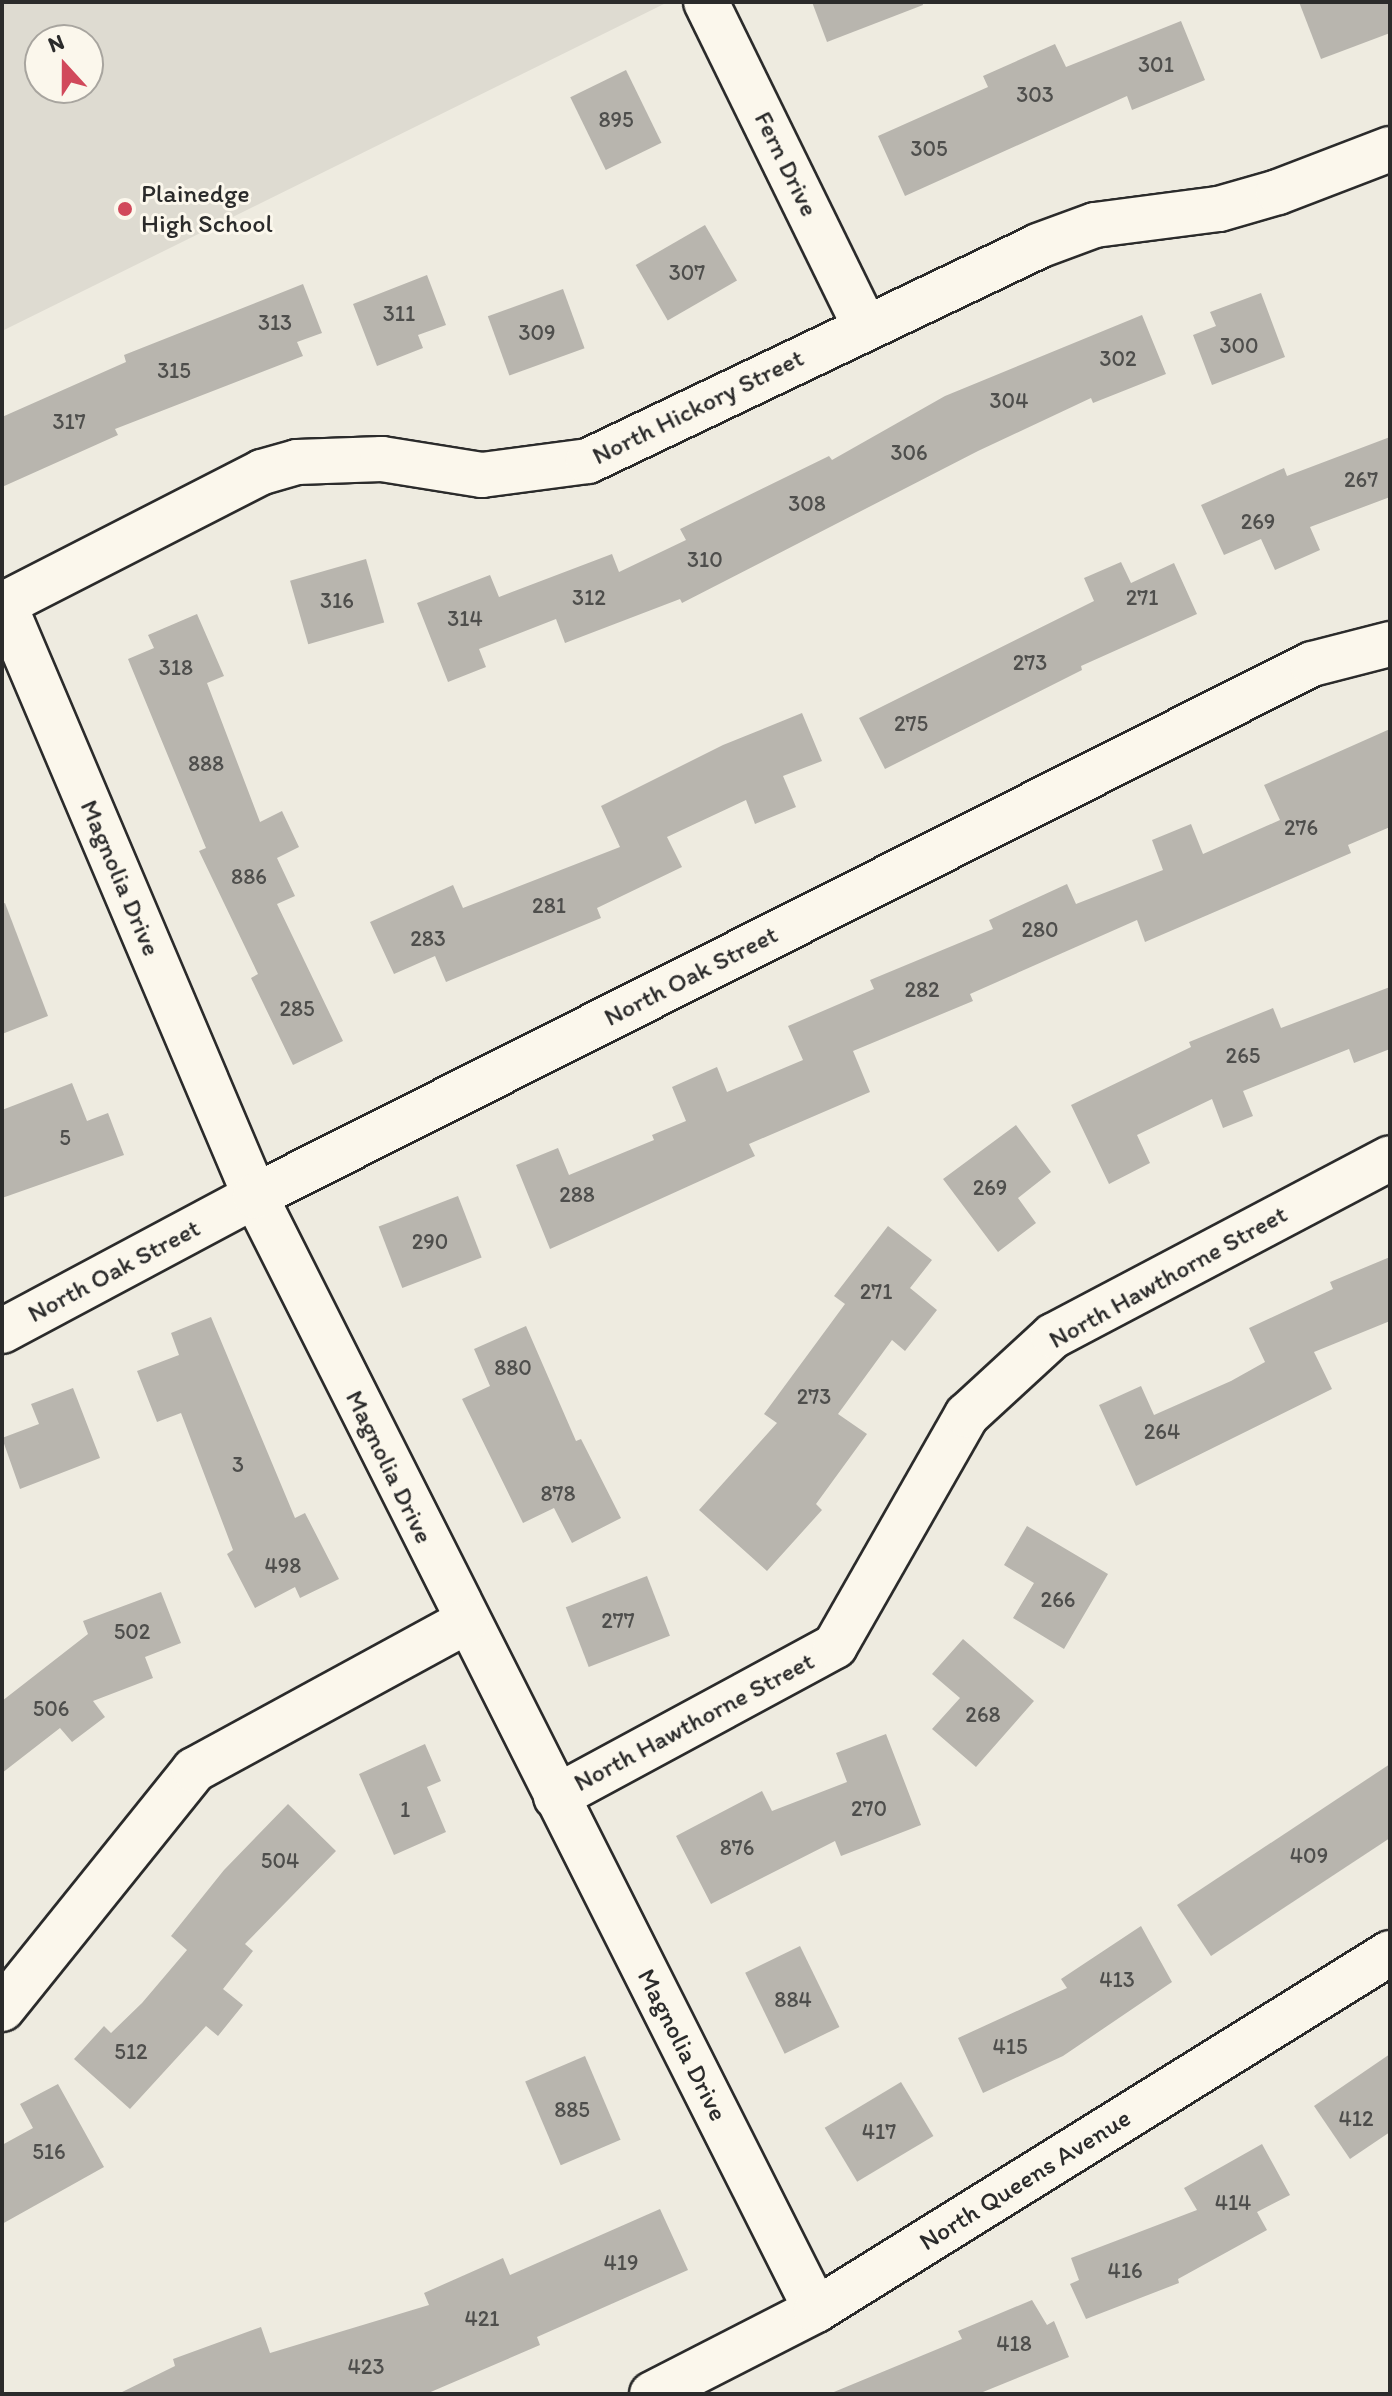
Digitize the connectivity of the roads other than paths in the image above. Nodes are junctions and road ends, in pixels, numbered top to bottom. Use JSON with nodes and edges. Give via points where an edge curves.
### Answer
{"nodes":[{"id":1,"x":706,"y":2,"type":"edge"},
{"id":2,"x":1390,"y":149,"type":"edge"},
{"id":3,"x":865,"y":327,"type":"junction"},
{"id":4,"x":3,"y":604,"type":"edge"},
{"id":5,"x":1390,"y":644,"type":"edge"},
{"id":6,"x":1390,"y":1158,"type":"edge"},
{"id":7,"x":255,"y":1196,"type":"junction"},
{"id":8,"x":2,"y":1331,"type":"edge"},
{"id":9,"x":466,"y":1622,"type":"junction"},
{"id":10,"x":556,"y":1797,"type":"junction"},
{"id":11,"x":1390,"y":1953,"type":"edge"},
{"id":12,"x":2,"y":2009,"type":"edge"},
{"id":13,"x":816,"y":2310,"type":"junction"},
{"id":14,"x":652,"y":2394,"type":"edge"}],
"edges":[{"from":1,"to":3,"type":"street","name":"Fern Drive"},
{"from":2,"to":3,"type":"street","name":"North Hickory Street","via":[[1219,209],[1095,225]]},
{"from":3,"to":4,"type":"street","name":"North Hickory Street","via":[[624,446],[572,465],[482,475],[382,459],[331,459],[262,472]]},
{"from":4,"to":7,"type":"street","name":"Magnolia Drive"},
{"from":5,"to":7,"type":"street","name":"North Oak Street","via":[[1312,664]]},
{"from":6,"to":10,"type":"street","name":"North Hawthorne Street","via":[[1053,1336],[967,1415],[835,1646]]},
{"from":7,"to":8,"type":"street","name":"North Oak Street"},
{"from":7,"to":9,"type":"street","name":"Magnolia Drive"},
{"from":9,"to":10,"type":"street","name":"Magnolia Drive"},
{"from":9,"to":12,"type":"street","via":[[194,1770]]},
{"from":10,"to":13,"type":"street","name":"Magnolia Drive"},
{"from":11,"to":13,"type":"street","name":"North Queens Avenue"},
{"from":13,"to":14,"type":"street","name":"North Queens Avenue"}]}
